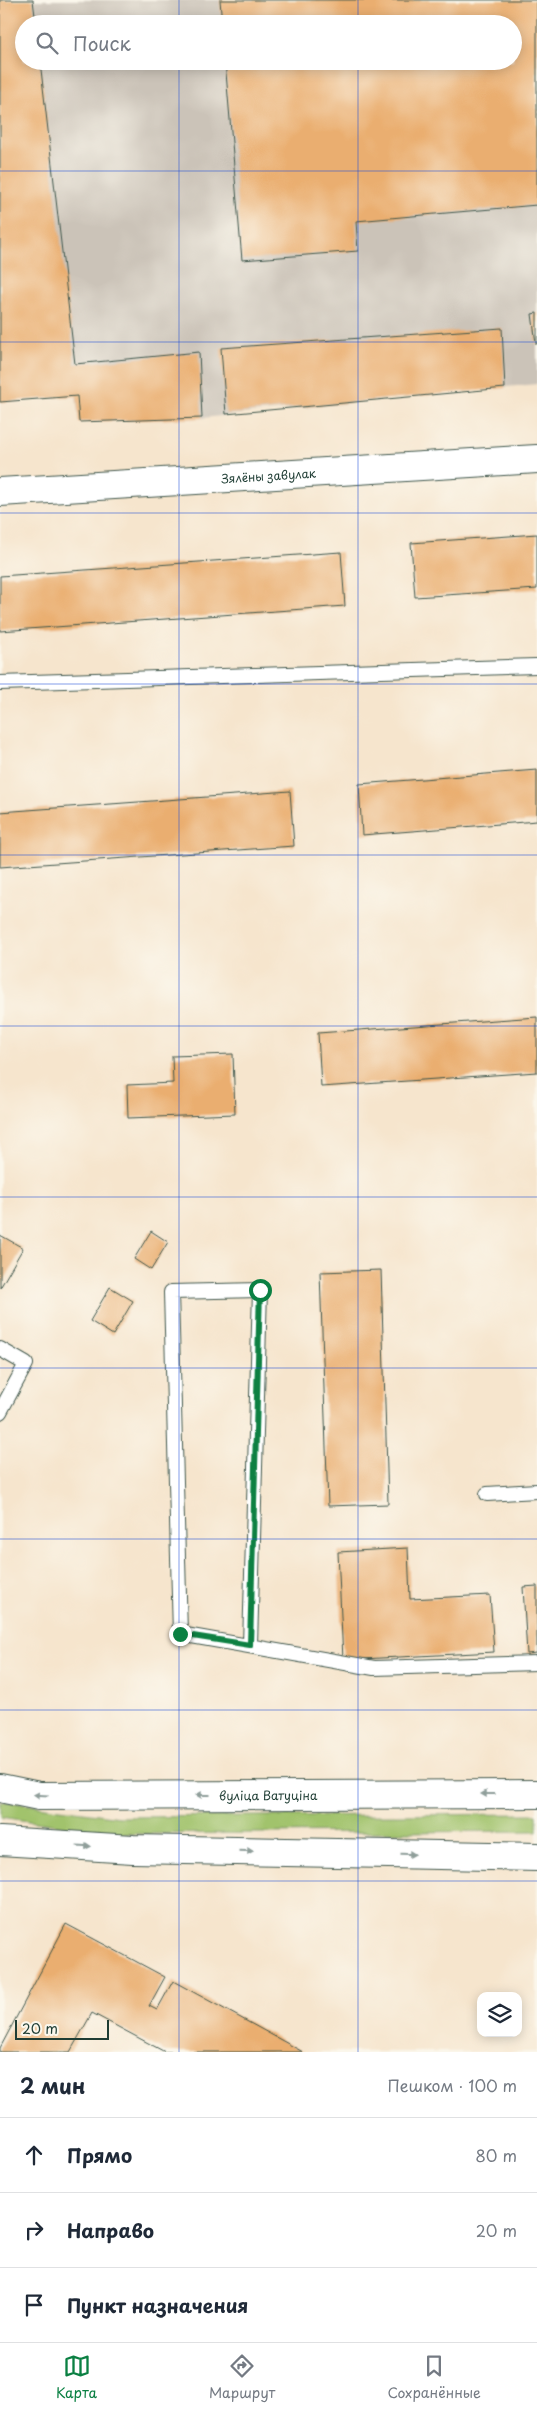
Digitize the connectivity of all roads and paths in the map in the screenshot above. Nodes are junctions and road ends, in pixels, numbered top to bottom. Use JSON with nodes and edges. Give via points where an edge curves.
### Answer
{"nodes":[{"id":1,"x":537,"y":459,"type":"edge"},
{"id":2,"x":0,"y":492,"type":"edge"},
{"id":3,"x":537,"y":666,"type":"edge"},
{"id":4,"x":0,"y":683,"type":"edge"},
{"id":5,"x":0,"y":1349,"type":"edge"},
{"id":6,"x":0,"y":1412,"type":"edge"},
{"id":7,"x":537,"y":1491,"type":"edge"},
{"id":8,"x":488,"y":1494,"type":"dead end"},
{"id":9,"x":250,"y":1645,"type":"junction"},
{"id":10,"x":537,"y":1663,"type":"edge"},
{"id":11,"x":0,"y":1788,"type":"edge"},
{"id":12,"x":537,"y":1794,"type":"edge"},
{"id":13,"x":0,"y":1842,"type":"edge"},
{"id":14,"x":537,"y":1857,"type":"edge"}],
"edges":[{"from":1,"to":2,"type":"street","name":"Зялёны завулак"},
{"from":3,"to":4,"type":"lane"},
{"from":5,"to":6,"type":"lane","via":[[26,1364]]},
{"from":7,"to":8,"type":"lane"},
{"from":9,"to":9,"type":"lane","via":[[180,1634],[171,1292],[260,1290]]},
{"from":9,"to":10,"type":"lane","via":[[374,1668]]},
{"from":12,"to":11,"type":"street","name":"вуліца Ватуціна","one_way":true,"via":[[39,1796]]},
{"from":13,"to":14,"type":"street","one_way":true,"via":[[133,1849]]}]}
